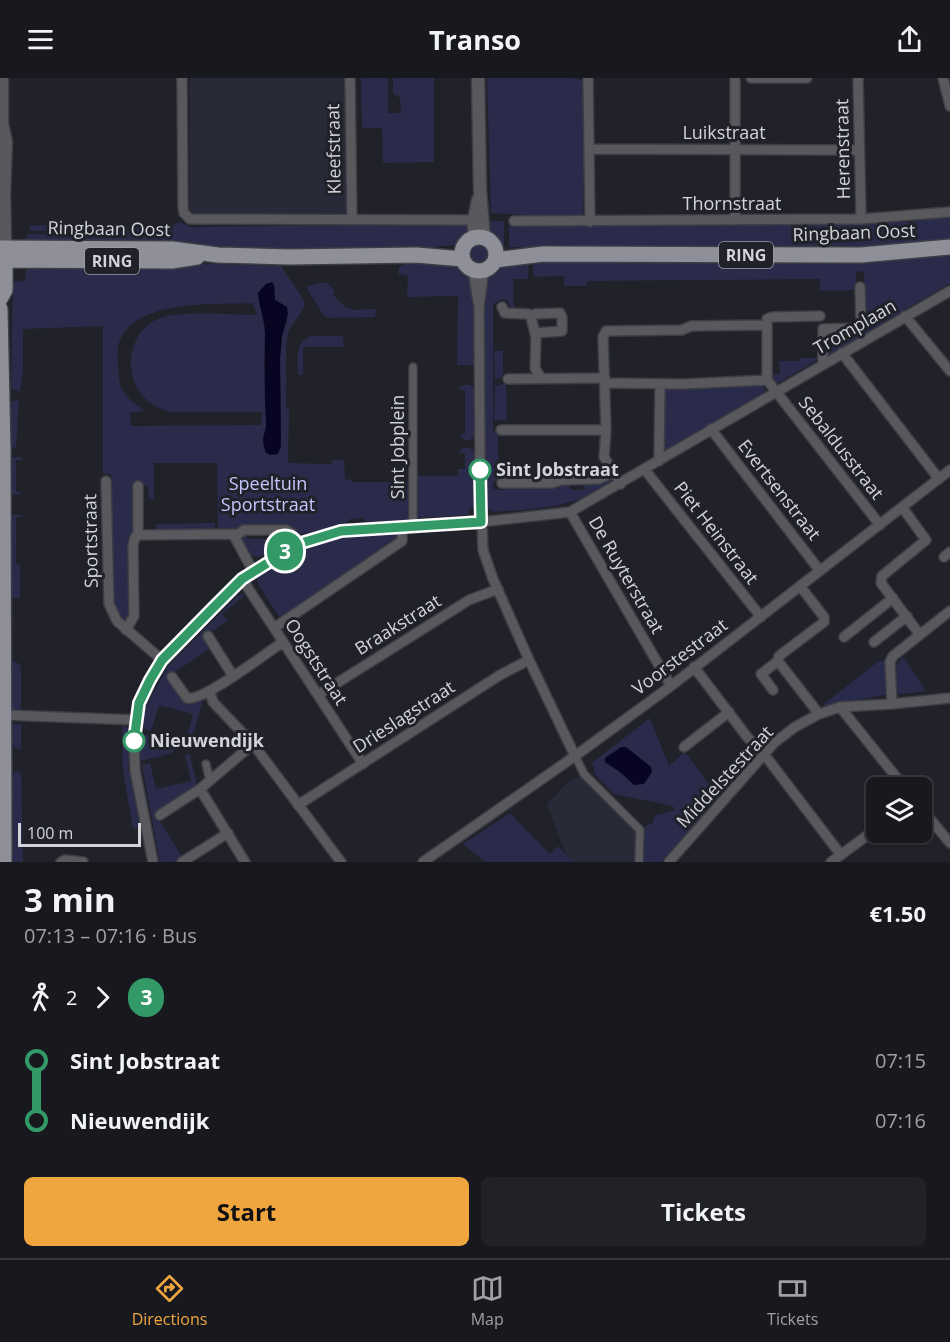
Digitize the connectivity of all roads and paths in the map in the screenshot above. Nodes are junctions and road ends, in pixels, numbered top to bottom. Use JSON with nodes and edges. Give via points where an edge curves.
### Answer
{"nodes":[{"id":1,"x":2,"y":78,"type":"edge"},
{"id":2,"x":182,"y":78,"type":"edge"},
{"id":3,"x":350,"y":78,"type":"edge"},
{"id":4,"x":478,"y":78,"type":"edge"},
{"id":5,"x":588,"y":78,"type":"edge"},
{"id":6,"x":735,"y":78,"type":"edge"},
{"id":7,"x":751,"y":78,"type":"edge"},
{"id":8,"x":785,"y":78,"type":"edge"},
{"id":9,"x":807,"y":78,"type":"edge"},
{"id":10,"x":858,"y":78,"type":"edge"},
{"id":11,"x":943,"y":78,"type":"edge"},
{"id":12,"x":950,"y":106,"type":"edge"},
{"id":13,"x":1,"y":129,"type":"edge"},
{"id":14,"x":590,"y":149,"type":"junction"},
{"id":15,"x":734,"y":149,"type":"junction"},
{"id":16,"x":859,"y":150,"type":"junction"},
{"id":17,"x":480,"y":190,"type":"junction"},
{"id":18,"x":950,"y":212,"type":"edge"},
{"id":19,"x":861,"y":219,"type":"junction"},
{"id":20,"x":352,"y":220,"type":"junction"},
{"id":21,"x":474,"y":220,"type":"junction"},
{"id":22,"x":735,"y":220,"type":"junction"},
{"id":23,"x":514,"y":221,"type":"dead end"},
{"id":24,"x":590,"y":222,"type":"junction"},
{"id":25,"x":950,"y":247,"type":"edge"},
{"id":26,"x":2,"y":254,"type":"edge"},
{"id":27,"x":479,"y":254,"type":"junction"},
{"id":28,"x":860,"y":287,"type":"dead end"},
{"id":29,"x":950,"y":291,"type":"edge"},
{"id":30,"x":0,"y":299,"type":"edge"},
{"id":31,"x":502,"y":307,"type":"dead end"},
{"id":32,"x":0,"y":309,"type":"edge"},
{"id":33,"x":820,"y":316,"type":"dead end"},
{"id":34,"x":905,"y":316,"type":"junction"},
{"id":35,"x":531,"y":317,"type":"junction"},
{"id":36,"x":767,"y":325,"type":"junction"},
{"id":37,"x":535,"y":333,"type":"junction"},
{"id":38,"x":842,"y":353,"type":"junction"},
{"id":39,"x":823,"y":364,"type":"junction"},
{"id":40,"x":413,"y":367,"type":"dead end"},
{"id":41,"x":950,"y":371,"type":"edge"},
{"id":42,"x":540,"y":377,"type":"junction"},
{"id":43,"x":508,"y":379,"type":"dead end"},
{"id":44,"x":767,"y":380,"type":"junction"},
{"id":45,"x":605,"y":381,"type":"junction"},
{"id":46,"x":660,"y":384,"type":"junction"},
{"id":47,"x":777,"y":392,"type":"junction"},
{"id":48,"x":711,"y":429,"type":"junction"},
{"id":49,"x":501,"y":430,"type":"dead end"},
{"id":50,"x":606,"y":430,"type":"junction"},
{"id":51,"x":659,"y":461,"type":"junction"},
{"id":52,"x":645,"y":470,"type":"junction"},
{"id":53,"x":950,"y":470,"type":"edge"},
{"id":54,"x":614,"y":472,"type":"junction"},
{"id":55,"x":939,"y":478,"type":"junction"},
{"id":56,"x":106,"y":481,"type":"dead end"},
{"id":57,"x":502,"y":483,"type":"dead end"},
{"id":58,"x":621,"y":484,"type":"junction"},
{"id":59,"x":138,"y":486,"type":"dead end"},
{"id":60,"x":1,"y":501,"type":"edge"},
{"id":61,"x":902,"y":507,"type":"junction"},
{"id":62,"x":570,"y":512,"type":"junction"},
{"id":63,"x":481,"y":522,"type":"junction"},
{"id":64,"x":880,"y":525,"type":"junction"},
{"id":65,"x":413,"y":527,"type":"junction"},
{"id":66,"x":402,"y":528,"type":"junction"},
{"id":67,"x":138,"y":534,"type":"junction"},
{"id":68,"x":233,"y":534,"type":"junction"},
{"id":69,"x":298,"y":544,"type":"junction"},
{"id":70,"x":253,"y":571,"type":"junction"},
{"id":71,"x":820,"y":571,"type":"junction"},
{"id":72,"x":242,"y":579,"type":"junction"},
{"id":73,"x":800,"y":586,"type":"junction"},
{"id":74,"x":498,"y":590,"type":"junction"},
{"id":75,"x":893,"y":598,"type":"junction"},
{"id":76,"x":950,"y":611,"type":"edge"},
{"id":77,"x":907,"y":616,"type":"junction"},
{"id":78,"x":761,"y":617,"type":"junction"},
{"id":79,"x":274,"y":628,"type":"junction"},
{"id":80,"x":126,"y":630,"type":"junction"},
{"id":81,"x":920,"y":634,"type":"junction"},
{"id":82,"x":208,"y":636,"type":"dead end"},
{"id":83,"x":844,"y":637,"type":"dead end"},
{"id":84,"x":283,"y":642,"type":"junction"},
{"id":85,"x":874,"y":642,"type":"dead end"},
{"id":86,"x":162,"y":660,"type":"junction"},
{"id":87,"x":529,"y":660,"type":"junction"},
{"id":88,"x":778,"y":661,"type":"junction"},
{"id":89,"x":694,"y":667,"type":"junction"},
{"id":90,"x":233,"y":676,"type":"junction"},
{"id":91,"x":172,"y":677,"type":"dead end"},
{"id":92,"x":671,"y":686,"type":"junction"},
{"id":93,"x":773,"y":690,"type":"dead end"},
{"id":94,"x":210,"y":692,"type":"junction"},
{"id":95,"x":318,"y":695,"type":"junction"},
{"id":96,"x":950,"y":698,"type":"edge"},
{"id":97,"x":892,"y":704,"type":"junction"},
{"id":98,"x":840,"y":707,"type":"junction"},
{"id":99,"x":729,"y":712,"type":"junction"},
{"id":100,"x":819,"y":714,"type":"junction"},
{"id":101,"x":4,"y":715,"type":"junction"},
{"id":102,"x":136,"y":720,"type":"junction"},
{"id":103,"x":253,"y":744,"type":"junction"},
{"id":104,"x":684,"y":747,"type":"dead end"},
{"id":105,"x":764,"y":754,"type":"junction"},
{"id":106,"x":575,"y":756,"type":"junction"},
{"id":107,"x":206,"y":764,"type":"dead end"},
{"id":108,"x":363,"y":764,"type":"junction"},
{"id":109,"x":895,"y":777,"type":"edge"},
{"id":110,"x":210,"y":781,"type":"junction"},
{"id":111,"x":200,"y":789,"type":"junction"},
{"id":112,"x":298,"y":805,"type":"junction"},
{"id":113,"x":160,"y":815,"type":"dead end"},
{"id":114,"x":932,"y":821,"type":"edge"},
{"id":115,"x":228,"y":833,"type":"junction"},
{"id":116,"x":866,"y":836,"type":"edge"},
{"id":117,"x":950,"y":843,"type":"edge"},
{"id":118,"x":841,"y":855,"type":"junction"},
{"id":119,"x":4,"y":862,"type":"edge"},
{"id":120,"x":61,"y":862,"type":"edge"},
{"id":121,"x":83,"y":862,"type":"edge"},
{"id":122,"x":153,"y":862,"type":"edge"},
{"id":123,"x":182,"y":862,"type":"edge"},
{"id":124,"x":245,"y":862,"type":"edge"},
{"id":125,"x":341,"y":862,"type":"edge"},
{"id":126,"x":423,"y":862,"type":"edge"},
{"id":127,"x":639,"y":862,"type":"edge"},
{"id":128,"x":669,"y":862,"type":"edge"},
{"id":129,"x":831,"y":862,"type":"edge"}],
"edges":[{"from":1,"to":13,"type":"street"},
{"from":2,"to":20,"type":"street","via":[[183,207],[187,217]]},
{"from":3,"to":20,"type":"street","name":"Kleefstraat"},
{"from":4,"to":17,"type":"street"},
{"from":5,"to":14,"type":"street"},
{"from":6,"to":15,"type":"street"},
{"from":7,"to":8,"type":"street"},
{"from":8,"to":9,"type":"street"},
{"from":10,"to":16,"type":"street","name":"Herenstraat"},
{"from":11,"to":12,"type":"street"},
{"from":13,"to":26,"type":"street","via":[[6,142]]},
{"from":14,"to":15,"type":"street","name":"Luikstraat"},
{"from":14,"to":24,"type":"street"},
{"from":15,"to":16,"type":"street","name":"Luikstraat"},
{"from":15,"to":22,"type":"street"},
{"from":16,"to":19,"type":"street","name":"Herenstraat"},
{"from":17,"to":21,"type":"street"},
{"from":17,"to":27,"type":"street"},
{"from":18,"to":19,"type":"street","name":"Thornstraat"},
{"from":19,"to":22,"type":"street","name":"Thornstraat"},
{"from":20,"to":21,"type":"street"},
{"from":21,"to":27,"type":"street"},
{"from":22,"to":24,"type":"street","name":"Thornstraat"},
{"from":23,"to":24,"type":"street","name":"Thornstraat"},
{"from":25,"to":27,"type":"main road","name":"Ringbaan Oost","number":"RING","via":[[861,255]]},
{"from":26,"to":27,"type":"main road","name":"Ringbaan Oost","number":"RING","via":[[172,261],[218,255],[417,255],[445,249]]},
{"from":26,"to":30,"type":"main road","via":[[5,290]]},
{"from":27,"to":63,"type":"street"},
{"from":28,"to":39,"type":"street","via":[[861,326],[823,329]]},
{"from":29,"to":34,"type":"street","name":"Tromplaan"},
{"from":31,"to":35,"type":"street","via":[[505,313]]},
{"from":32,"to":60,"type":"main road"},
{"from":33,"to":36,"type":"street","via":[[772,316],[766,319]]},
{"from":34,"to":38,"type":"street","name":"Tromplaan"},
{"from":34,"to":41,"type":"street"},
{"from":35,"to":37,"type":"street"},
{"from":35,"to":37,"type":"street","via":[[560,313],[562,317],[562,331]]},
{"from":36,"to":44,"type":"street"},
{"from":36,"to":45,"type":"street","via":[[606,332]]},
{"from":37,"to":42,"type":"street","via":[[535,368]]},
{"from":38,"to":39,"type":"street","name":"Tromplaan"},
{"from":38,"to":55,"type":"street"},
{"from":39,"to":47,"type":"street","name":"Tromplaan"},
{"from":40,"to":65,"type":"street","name":"Sint Jobplein"},
{"from":42,"to":43,"type":"street"},
{"from":42,"to":45,"type":"street"},
{"from":44,"to":46,"type":"street"},
{"from":44,"to":47,"type":"street"},
{"from":45,"to":46,"type":"street"},
{"from":45,"to":50,"type":"street"},
{"from":46,"to":51,"type":"street"},
{"from":47,"to":48,"type":"street","name":"Tromplaan"},
{"from":47,"to":64,"type":"street","name":"Sebaldusstraat"},
{"from":48,"to":51,"type":"street","name":"Tromplaan"},
{"from":48,"to":71,"type":"street","name":"Evertsenstraat"},
{"from":49,"to":50,"type":"street"},
{"from":50,"to":54,"type":"street","via":[[604,457]]},
{"from":51,"to":52,"type":"street","name":"Tromplaan"},
{"from":52,"to":58,"type":"street","name":"Tromplaan"},
{"from":52,"to":78,"type":"street","name":"Piet Heinstraat"},
{"from":53,"to":55,"type":"street","name":"Voorstestraat"},
{"from":54,"to":57,"type":"street","via":[[599,479]]},
{"from":54,"to":58,"type":"street"},
{"from":55,"to":61,"type":"street","name":"Voorstestraat"},
{"from":56,"to":80,"type":"street","name":"Sportstraat","via":[[109,604]]},
{"from":58,"to":62,"type":"street","name":"Tromplaan"},
{"from":59,"to":67,"type":"street"},
{"from":60,"to":101,"type":"main road"},
{"from":61,"to":64,"type":"street","name":"Voorstestraat"},
{"from":61,"to":75,"type":"street","via":[[927,540],[882,576],[881,583]]},
{"from":62,"to":63,"type":"street","name":"Tromplaan"},
{"from":62,"to":92,"type":"street","name":"De Ruyterstraat"},
{"from":63,"to":65,"type":"street","name":"Tromplaan"},
{"from":63,"to":74,"type":"street","via":[[483,550]]},
{"from":64,"to":71,"type":"street","name":"Voorstestraat"},
{"from":65,"to":66,"type":"street","name":"Tromplaan"},
{"from":66,"to":69,"type":"street","name":"Tromplaan","via":[[341,531]]},
{"from":66,"to":79,"type":"street","via":[[402,541]]},
{"from":67,"to":68,"type":"street"},
{"from":67,"to":80,"type":"street","via":[[133,546],[134,616]]},
{"from":68,"to":69,"type":"street","via":[[244,530],[286,530]]},
{"from":68,"to":70,"type":"street"},
{"from":69,"to":70,"type":"street","name":"Tromplaan"},
{"from":70,"to":72,"type":"street","name":"Tromplaan"},
{"from":71,"to":73,"type":"street","name":"Voorstestraat"},
{"from":72,"to":79,"type":"street","name":"Oogststraat"},
{"from":72,"to":86,"type":"street","name":"Tromplaan"},
{"from":73,"to":78,"type":"street","name":"Voorstestraat"},
{"from":73,"to":88,"type":"street","via":[[824,622],[779,656]]},
{"from":74,"to":87,"type":"street"},
{"from":74,"to":95,"type":"street","name":"Braakstraat","via":[[469,600]]},
{"from":75,"to":77,"type":"street"},
{"from":75,"to":83,"type":"street"},
{"from":76,"to":81,"type":"street"},
{"from":77,"to":81,"type":"street"},
{"from":77,"to":85,"type":"street"},
{"from":78,"to":89,"type":"street","name":"Voorstestraat"},
{"from":79,"to":84,"type":"street","name":"Oogststraat"},
{"from":80,"to":86,"type":"street","name":"Sportstraat"},
{"from":81,"to":97,"type":"street","via":[[890,662]]},
{"from":82,"to":90,"type":"street"},
{"from":84,"to":90,"type":"street"},
{"from":84,"to":95,"type":"street","name":"Oogststraat"},
{"from":86,"to":102,"type":"street","name":"Tromplaan","via":[[139,703]]},
{"from":87,"to":106,"type":"street"},
{"from":87,"to":108,"type":"street","name":"Drieslagstraat"},
{"from":88,"to":93,"type":"street","via":[[761,674]]},
{"from":88,"to":100,"type":"street"},
{"from":89,"to":92,"type":"street","name":"Voorstestraat"},
{"from":89,"to":99,"type":"street"},
{"from":90,"to":94,"type":"street"},
{"from":91,"to":94,"type":"street","via":[[187,698]]},
{"from":92,"to":106,"type":"street","name":"Voorstestraat"},
{"from":94,"to":103,"type":"street","via":[[213,702]]},
{"from":95,"to":108,"type":"street","name":"Oogststraat"},
{"from":96,"to":97,"type":"street","name":"Middelstestraat"},
{"from":97,"to":98,"type":"street","name":"Middelstestraat"},
{"from":98,"to":100,"type":"street","name":"Middelstestraat"},
{"from":98,"to":109,"type":"street"},
{"from":99,"to":104,"type":"street"},
{"from":99,"to":105,"type":"street"},
{"from":100,"to":105,"type":"street","name":"Middelstestraat","via":[[795,727]]},
{"from":101,"to":102,"type":"street"},
{"from":101,"to":119,"type":"main road"},
{"from":102,"to":122,"type":"street","name":"Tromplaan","via":[[135,770]]},
{"from":103,"to":110,"type":"street"},
{"from":103,"to":112,"type":"street"},
{"from":105,"to":118,"type":"street"},
{"from":105,"to":128,"type":"street","name":"Middelstestraat"},
{"from":106,"to":126,"type":"street","name":"Voorstestraat"},
{"from":106,"to":127,"type":"street","via":[[584,774],[640,830]]},
{"from":107,"to":110,"type":"street"},
{"from":108,"to":112,"type":"street","name":"Drieslagstraat"},
{"from":110,"to":111,"type":"street"},
{"from":111,"to":113,"type":"street"},
{"from":111,"to":115,"type":"street"},
{"from":112,"to":125,"type":"street"},
{"from":114,"to":117,"type":"street"},
{"from":115,"to":123,"type":"street"},
{"from":115,"to":124,"type":"street"},
{"from":116,"to":118,"type":"street"},
{"from":118,"to":129,"type":"street"},
{"from":120,"to":121,"type":"street"}]}
